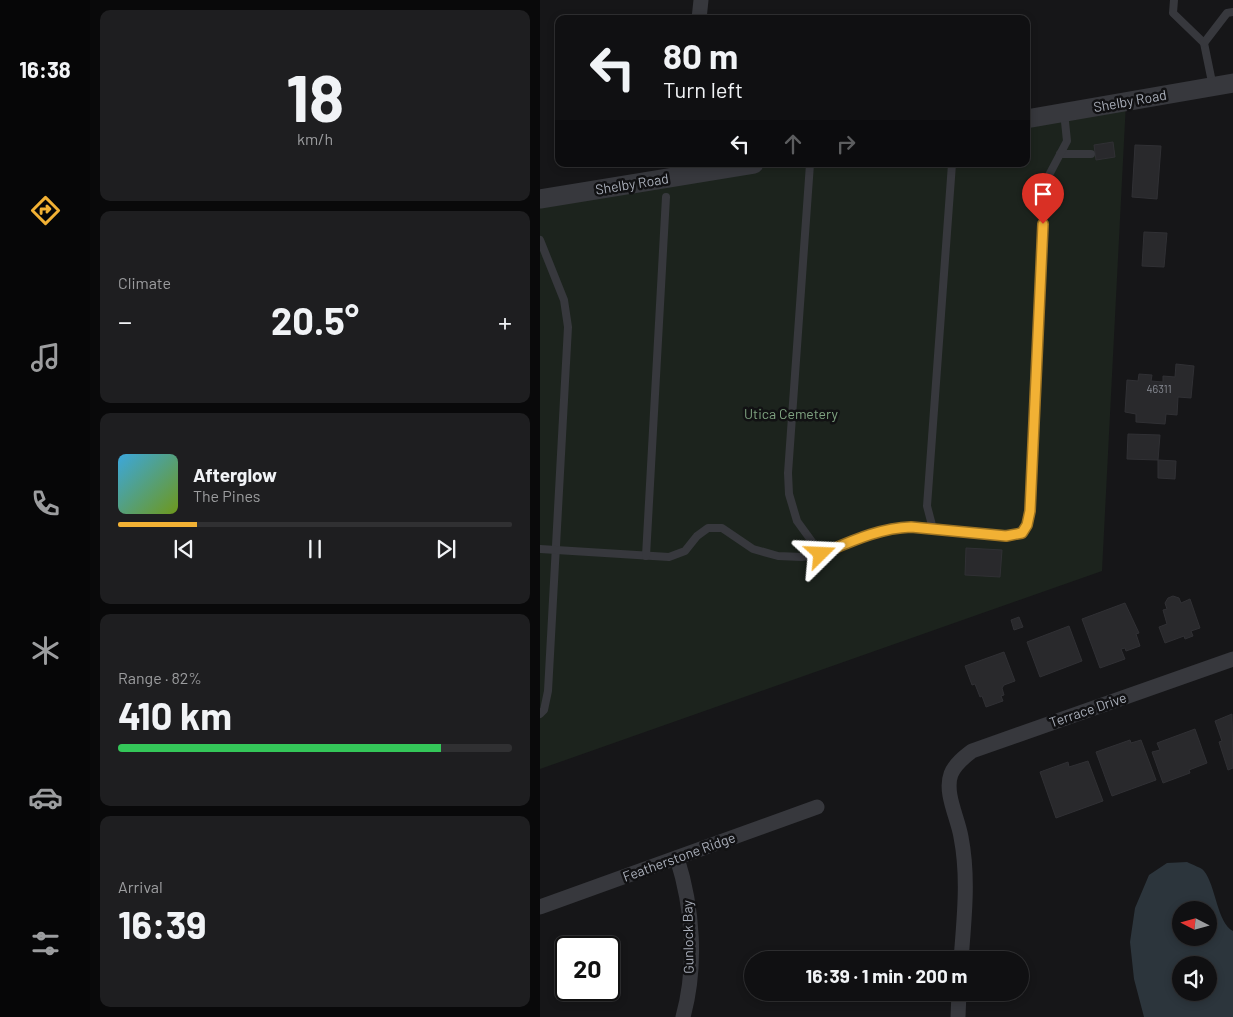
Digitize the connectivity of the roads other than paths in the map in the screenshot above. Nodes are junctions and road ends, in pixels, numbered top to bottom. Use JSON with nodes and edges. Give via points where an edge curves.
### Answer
{"nodes":[{"id":1,"x":701,"y":0,"type":"edge"},
{"id":2,"x":1174,"y":0,"type":"edge"},
{"id":3,"x":1233,"y":12,"type":"edge"},
{"id":4,"x":699,"y":15,"type":"edge"},
{"id":5,"x":1204,"y":43,"type":"junction"},
{"id":6,"x":1233,"y":83,"type":"edge"},
{"id":7,"x":1213,"y":87,"type":"junction"},
{"id":8,"x":1064,"y":112,"type":"junction"},
{"id":9,"x":1030,"y":118,"type":"edge"},
{"id":10,"x":1060,"y":154,"type":"junction"},
{"id":11,"x":1092,"y":154,"type":"dead end"},
{"id":12,"x":714,"y":167,"type":"edge"},
{"id":13,"x":810,"y":167,"type":"edge"},
{"id":14,"x":952,"y":167,"type":"edge"},
{"id":15,"x":687,"y":169,"type":"edge"},
{"id":16,"x":666,"y":197,"type":"dead end"},
{"id":17,"x":540,"y":199,"type":"edge"},
{"id":18,"x":540,"y":240,"type":"edge"},
{"id":19,"x":934,"y":529,"type":"junction"},
{"id":20,"x":540,"y":549,"type":"edge"},
{"id":21,"x":556,"y":550,"type":"junction"},
{"id":22,"x":821,"y":554,"type":"junction"},
{"id":23,"x":646,"y":556,"type":"junction"},
{"id":24,"x":1233,"y":659,"type":"edge"},
{"id":25,"x":540,"y":714,"type":"edge"},
{"id":26,"x":817,"y":807,"type":"dead end"},
{"id":27,"x":677,"y":858,"type":"junction"},
{"id":28,"x":540,"y":907,"type":"edge"},
{"id":29,"x":962,"y":951,"type":"edge"},
{"id":30,"x":959,"y":1001,"type":"edge"},
{"id":31,"x":682,"y":1017,"type":"edge"},
{"id":32,"x":958,"y":1017,"type":"edge"}],
"edges":[{"from":1,"to":4,"type":"street"},
{"from":2,"to":5,"type":"lane","via":[[1173,13]]},
{"from":3,"to":5,"type":"lane","via":[[1227,13]]},
{"from":5,"to":7,"type":"lane"},
{"from":6,"to":7,"type":"street","name":"Shelby Road"},
{"from":7,"to":8,"type":"street","name":"Shelby Road"},
{"from":8,"to":9,"type":"street","name":"Shelby Road"},
{"from":8,"to":10,"type":"lane","via":[[1067,141]]},
{"from":10,"to":11,"type":"lane"},
{"from":10,"to":19,"type":"lane","via":[[1049,175],[1044,205],[1027,525],[1022,533],[1006,536]]},
{"from":12,"to":15,"type":"street","name":"Shelby Road"},
{"from":13,"to":22,"type":"lane","via":[[788,473],[789,494],[797,521]]},
{"from":14,"to":19,"type":"lane","via":[[927,506]]},
{"from":15,"to":17,"type":"street","name":"Shelby Road"},
{"from":16,"to":23,"type":"lane"},
{"from":18,"to":21,"type":"lane","via":[[564,300],[568,327]]},
{"from":19,"to":22,"type":"lane","via":[[896,527]]},
{"from":20,"to":21,"type":"lane"},
{"from":21,"to":23,"type":"lane"},
{"from":21,"to":25,"type":"lane","via":[[548,690],[544,710]]},
{"from":22,"to":23,"type":"lane","via":[[778,556],[753,549],[722,528],[708,528],[685,551],[669,557]]},
{"from":24,"to":29,"type":"street","name":"Terrace Drive","via":[[972,751],[960,760],[952,774],[949,789],[961,835],[966,876]]},
{"from":26,"to":27,"type":"street","name":"Featherstone Ridge"},
{"from":27,"to":28,"type":"street","name":"Featherstone Ridge"},
{"from":27,"to":31,"type":"street","name":"Gunlock Bay","via":[[687,892],[690,920],[690,976]]},
{"from":30,"to":32,"type":"street"}]}
